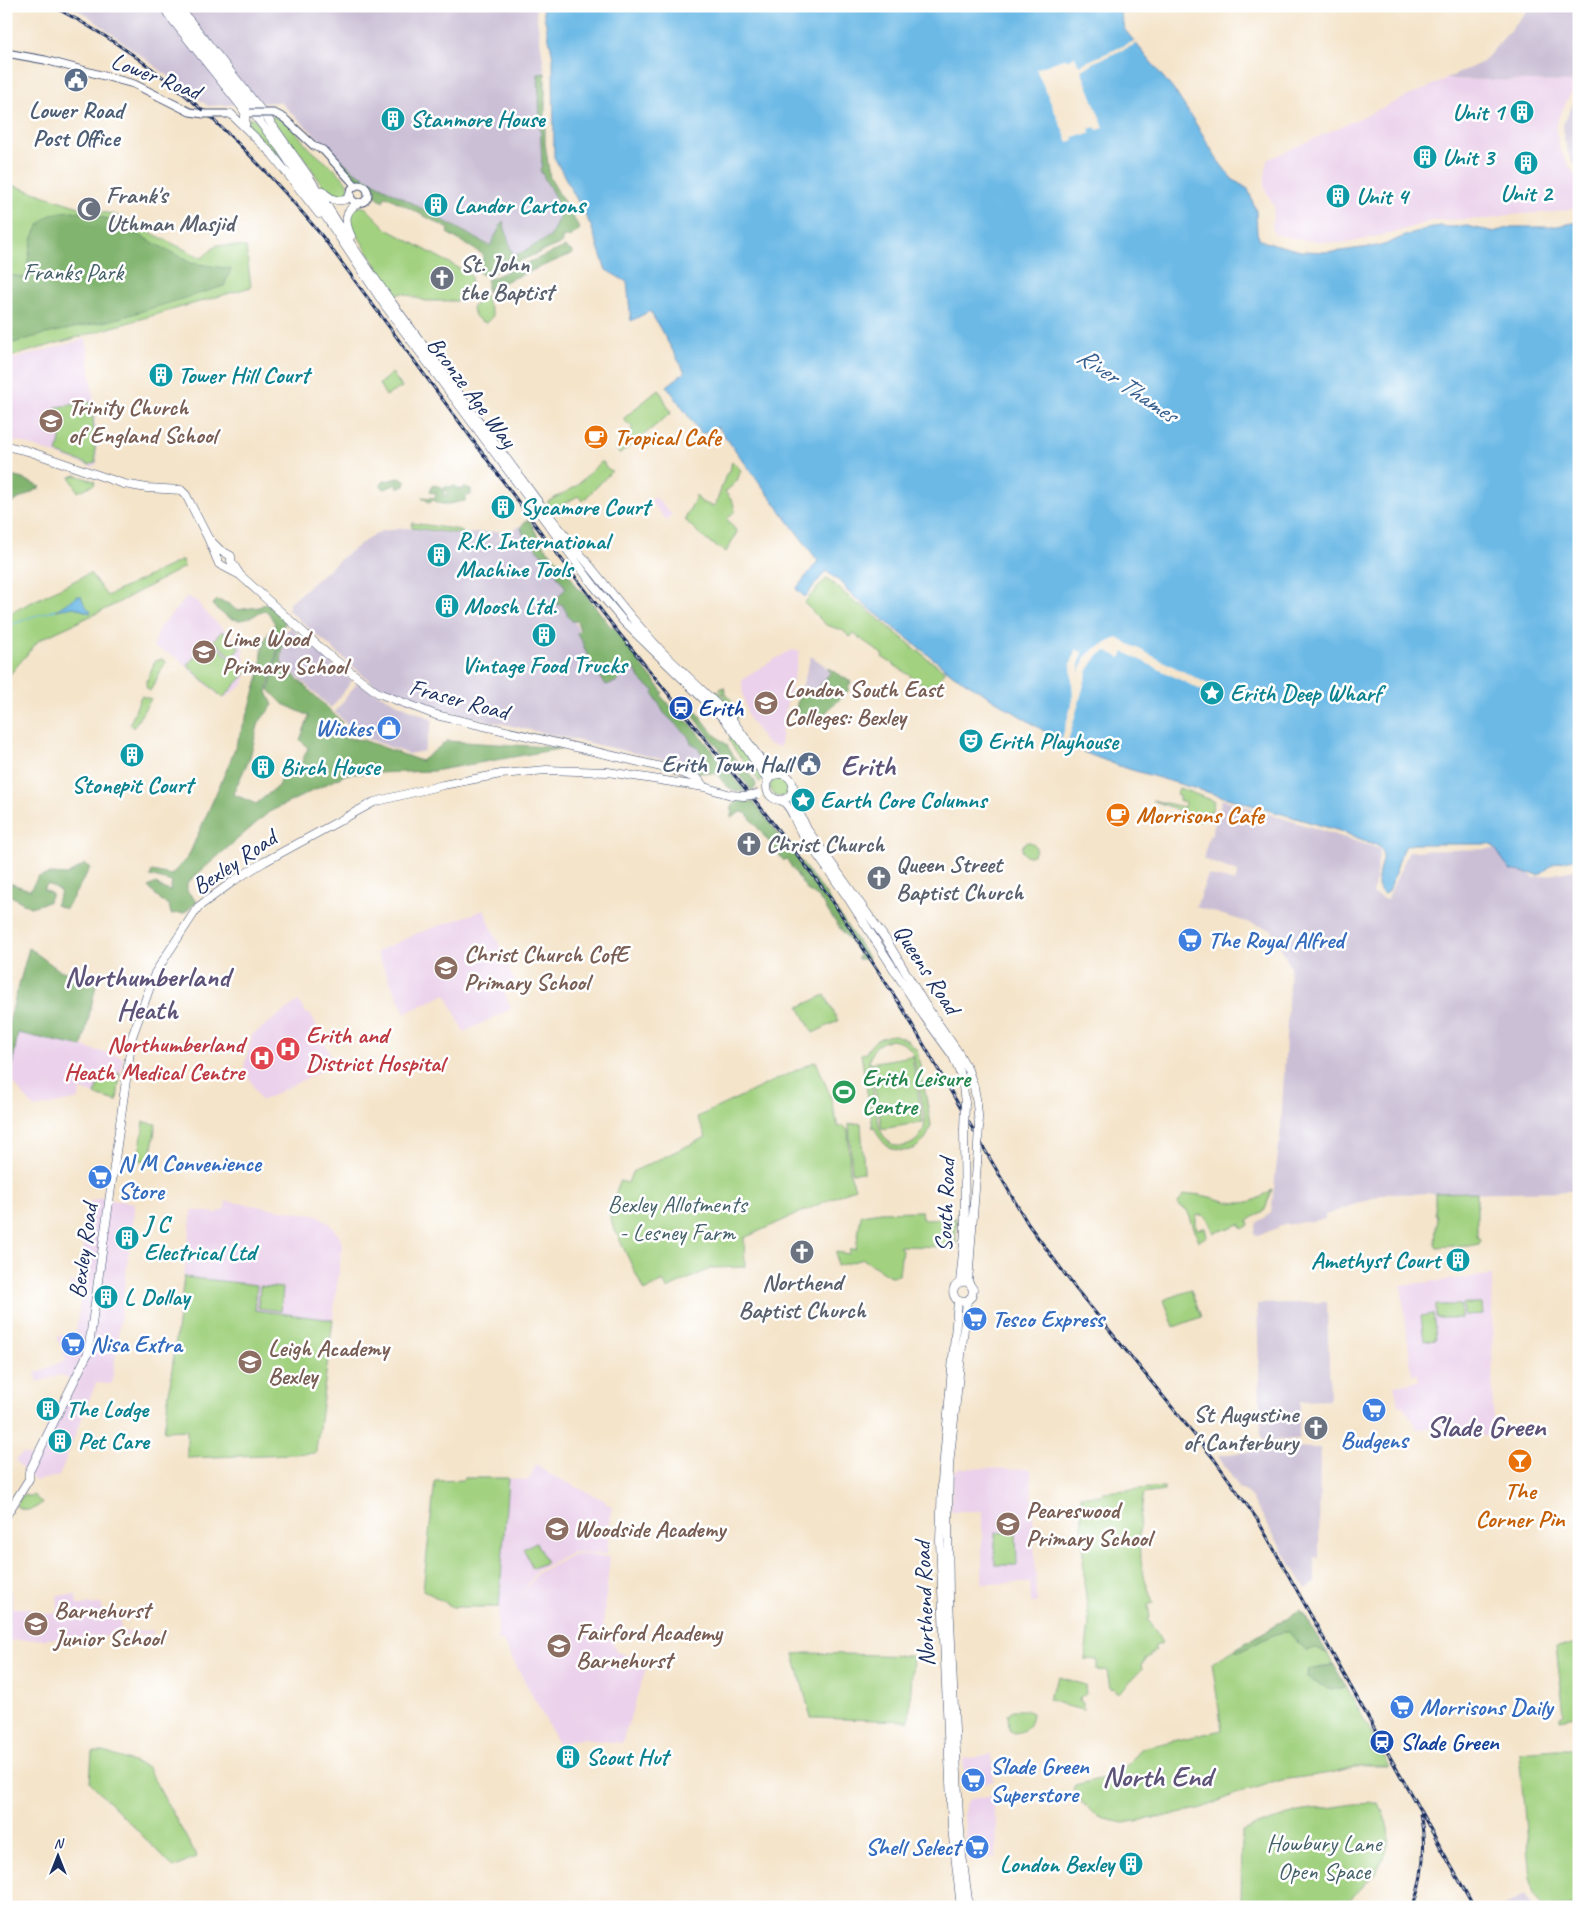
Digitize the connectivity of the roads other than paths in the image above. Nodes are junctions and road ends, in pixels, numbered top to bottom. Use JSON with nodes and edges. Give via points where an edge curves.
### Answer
{"nodes":[{"id":1,"x":164,"y":6,"type":"edge"},
{"id":2,"x":170,"y":6,"type":"edge"},
{"id":3,"x":178,"y":6,"type":"edge"},
{"id":4,"x":6,"y":53,"type":"edge"},
{"id":5,"x":237,"y":101,"type":"junction"},
{"id":6,"x":247,"y":113,"type":"junction"},
{"id":7,"x":229,"y":114,"type":"junction"},
{"id":8,"x":246,"y":127,"type":"junction"},
{"id":9,"x":309,"y":177,"type":"junction"},
{"id":10,"x":356,"y":186,"type":"junction"},
{"id":11,"x":350,"y":195,"type":"junction"},
{"id":12,"x":358,"y":203,"type":"junction"},
{"id":13,"x":336,"y":231,"type":"junction"},
{"id":14,"x":361,"y":258,"type":"junction"},
{"id":15,"x":6,"y":446,"type":"edge"},
{"id":16,"x":537,"y":504,"type":"junction"},
{"id":17,"x":208,"y":538,"type":"junction"},
{"id":18,"x":224,"y":552,"type":"junction"},
{"id":19,"x":218,"y":558,"type":"junction"},
{"id":20,"x":228,"y":564,"type":"junction"},
{"id":21,"x":769,"y":785,"type":"junction"},
{"id":22,"x":704,"y":787,"type":"junction"},
{"id":23,"x":792,"y":790,"type":"junction"},
{"id":24,"x":781,"y":800,"type":"junction"},
{"id":25,"x":964,"y":1130,"type":"joint"},
{"id":26,"x":977,"y":1163,"type":"joint"},
{"id":27,"x":964,"y":1282,"type":"junction"},
{"id":28,"x":962,"y":1301,"type":"junction"},
{"id":29,"x":6,"y":1516,"type":"edge"},
{"id":30,"x":961,"y":1907,"type":"edge"},
{"id":31,"x":969,"y":1907,"type":"edge"}],
"edges":[{"from":1,"to":5,"type":"main road"},
{"from":2,"to":13,"type":"main road","name":"Bronze Age Way","via":[[262,123]]},
{"from":3,"to":9,"type":"main road","name":"Bronze Age Way","via":[[268,119]]},
{"from":4,"to":7,"type":"main road","name":"Lower Road","bridge":true,"via":[[134,84],[190,112]]},
{"from":5,"to":6,"type":"main road"},
{"from":5,"to":7,"type":"main road"},
{"from":6,"to":7,"type":"main road","name":"Lower Road"},
{"from":6,"to":8,"type":"main road"},
{"from":6,"to":10,"type":"main road","name":"Lower Road","bridge":true,"via":[[269,113],[284,118],[314,146],[323,150]]},
{"from":7,"to":8,"type":"main road"},
{"from":8,"to":13,"type":"main road"},
{"from":9,"to":11,"type":"main road","via":[[327,197],[342,201]]},
{"from":9,"to":14,"type":"main road","name":"Bronze Age Way"},
{"from":10,"to":11,"type":"main road"},
{"from":10,"to":12,"type":"main road","via":[[363,187],[367,193],[366,198]]},
{"from":11,"to":12,"type":"main road"},
{"from":12,"to":14,"type":"main road","via":[[349,209],[346,220]]},
{"from":13,"to":16,"type":"main road","name":"Bronze Age Way","via":[[384,304]]},
{"from":14,"to":16,"type":"main road","name":"Bronze Age Way"},
{"from":15,"to":17,"type":"main road","name":"Fraser Road","via":[[28,450],[124,484],[181,490]]},
{"from":16,"to":21,"type":"main road","name":"Bronze Age Way","via":[[630,617],[738,730]]},
{"from":17,"to":18,"type":"main road","name":"Fraser Road"},
{"from":17,"to":19,"type":"main road","name":"Fraser Road"},
{"from":18,"to":19,"type":"main road"},
{"from":18,"to":20,"type":"main road","name":"Fraser Road","via":[[230,556]]},
{"from":19,"to":20,"type":"main road","name":"Fraser Road","via":[[219,564]]},
{"from":20,"to":22,"type":"main road","name":"Fraser Road","via":[[326,653],[384,696],[436,715],[670,769],[698,779]]},
{"from":21,"to":22,"type":"main road","name":"Bexley Road","bridge":true,"via":[[758,794],[744,796],[731,796]]},
{"from":21,"to":23,"type":"main road","via":[[780,774],[789,777]]},
{"from":21,"to":24,"type":"main road","via":[[772,798]]},
{"from":22,"to":29,"type":"main road","name":"Bexley Road","via":[[608,772],[537,770],[405,793],[374,802],[311,835],[234,880],[198,907],[155,973],[132,1037],[88,1353],[29,1472],[29,1479]]},
{"from":23,"to":24,"type":"main road"},
{"from":23,"to":26,"type":"main road","name":"Queens Road","bridge":true,"via":[[807,830],[887,941],[968,1070],[974,1087],[979,1126]]},
{"from":24,"to":25,"type":"main road","name":"Queens Road","bridge":true,"via":[[792,810],[800,832],[953,1056],[962,1078]]},
{"from":25,"to":27,"type":"main road","name":"South Road"},
{"from":26,"to":27,"type":"main road","name":"South Road"},
{"from":27,"to":28,"type":"main road","name":"Northend Road","via":[[955,1286],[953,1291],[954,1297]]},
{"from":27,"to":28,"type":"main road","name":"Northend Road","via":[[973,1289],[973,1293],[970,1299]]},
{"from":28,"to":30,"type":"main road","name":"Northend Road","via":[[942,1481],[940,1541],[952,1831]]},
{"from":28,"to":31,"type":"main road","name":"Northend Road","via":[[948,1532],[959,1818]]}]}
